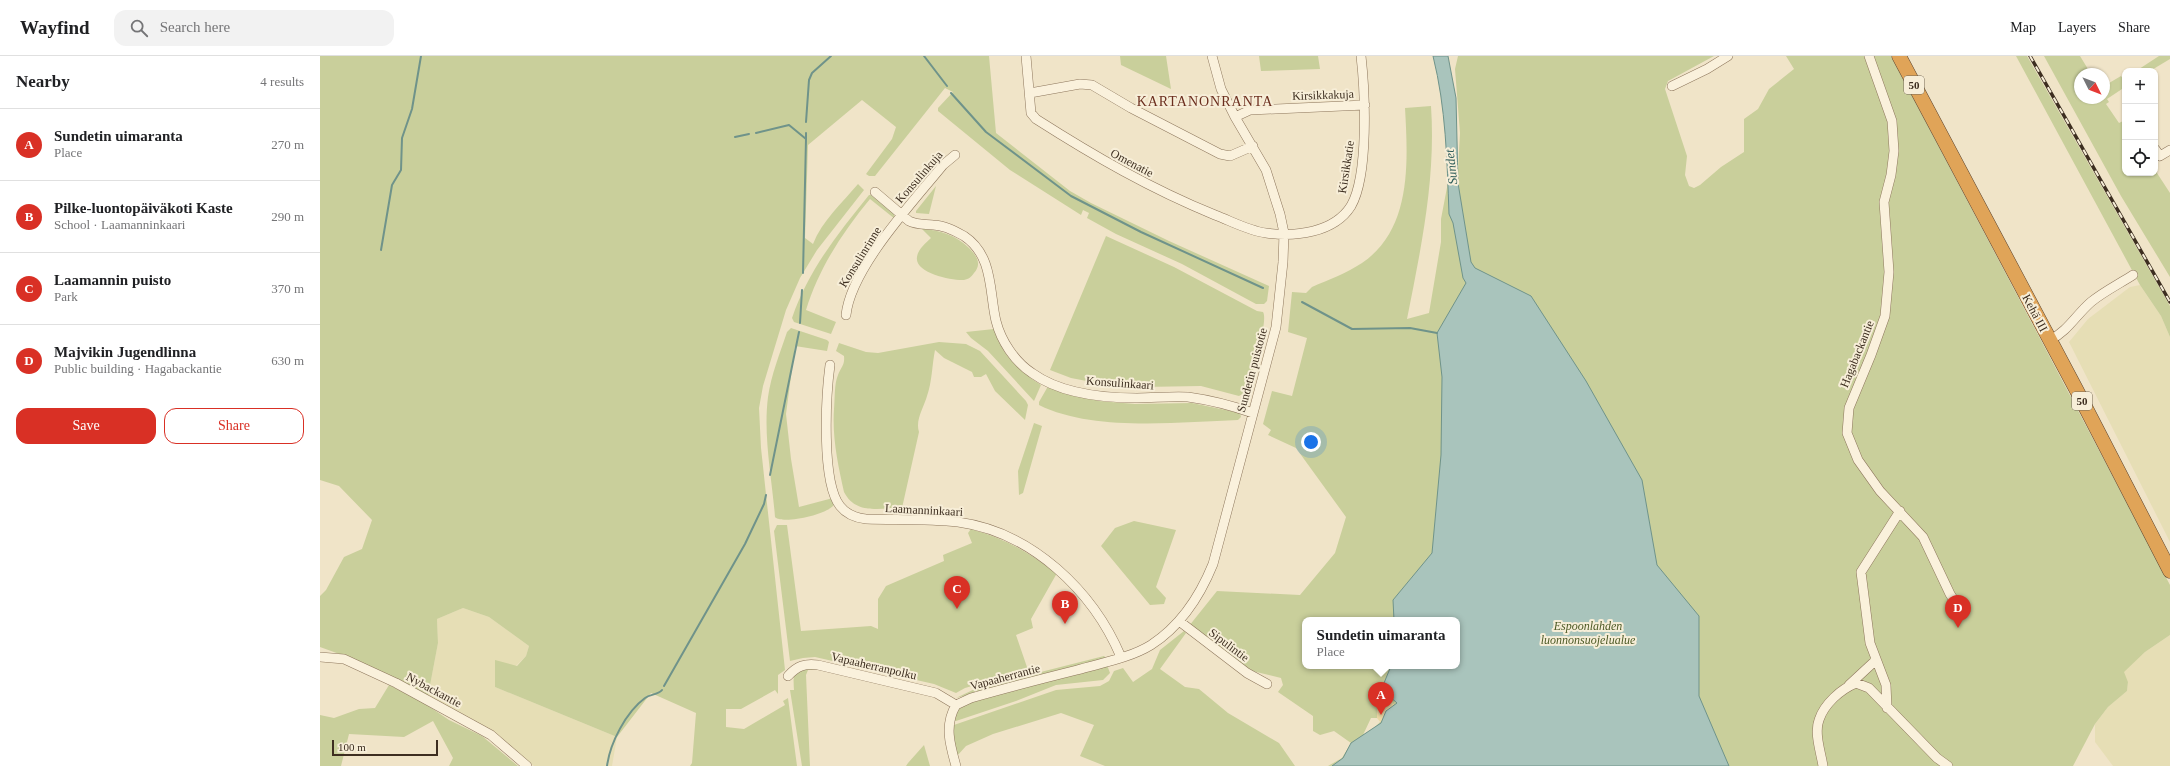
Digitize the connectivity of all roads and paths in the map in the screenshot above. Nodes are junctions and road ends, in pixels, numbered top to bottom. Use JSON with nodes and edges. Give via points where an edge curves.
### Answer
{"nodes":[{"id":1,"x":1026,"y":56,"type":"edge"},
{"id":2,"x":1212,"y":56,"type":"edge"},
{"id":3,"x":1361,"y":56,"type":"edge"},
{"id":4,"x":1728,"y":56,"type":"edge"},
{"id":5,"x":1869,"y":56,"type":"edge"},
{"id":6,"x":1898,"y":56,"type":"edge"},
{"id":7,"x":1672,"y":86,"type":"dead end"},
{"id":8,"x":1030,"y":94,"type":"junction"},
{"id":9,"x":1365,"y":105,"type":"junction"},
{"id":10,"x":1235,"y":117,"type":"junction"},
{"id":11,"x":1253,"y":146,"type":"junction"},
{"id":12,"x":2170,"y":150,"type":"edge"},
{"id":13,"x":2158,"y":153,"type":"edge"},
{"id":14,"x":955,"y":155,"type":"dead end"},
{"id":15,"x":875,"y":192,"type":"dead end"},
{"id":16,"x":902,"y":216,"type":"junction"},
{"id":17,"x":1284,"y":233,"type":"junction"},
{"id":18,"x":2133,"y":275,"type":"dead end"},
{"id":19,"x":846,"y":315,"type":"dead end"},
{"id":20,"x":2050,"y":340,"type":"junction"},
{"id":21,"x":830,"y":365,"type":"dead end"},
{"id":22,"x":1253,"y":413,"type":"junction"},
{"id":23,"x":1900,"y":511,"type":"junction"},
{"id":24,"x":2170,"y":571,"type":"edge"},
{"id":25,"x":1959,"y":608,"type":"dead end"},
{"id":26,"x":1179,"y":621,"type":"junction"},
{"id":27,"x":320,"y":657,"type":"edge"},
{"id":28,"x":1121,"y":658,"type":"junction"},
{"id":29,"x":1876,"y":660,"type":"junction"},
{"id":30,"x":788,"y":676,"type":"dead end"},
{"id":31,"x":1267,"y":684,"type":"dead end"},
{"id":32,"x":1848,"y":686,"type":"junction"},
{"id":33,"x":956,"y":705,"type":"junction"},
{"id":34,"x":1887,"y":708,"type":"junction"},
{"id":35,"x":527,"y":766,"type":"edge"},
{"id":36,"x":956,"y":766,"type":"edge"},
{"id":37,"x":1823,"y":766,"type":"edge"},
{"id":38,"x":1948,"y":766,"type":"edge"}],
"edges":[{"from":1,"to":8,"type":"street","name":"Omenatie"},
{"from":2,"to":10,"type":"street","name":"Sundetin puistotie","via":[[1221,89]]},
{"from":3,"to":9,"type":"street","name":"Kirsikkatie"},
{"from":4,"to":7,"type":"street"},
{"from":5,"to":23,"type":"street","name":"Hagabackantie","via":[[1892,121],[1894,151],[1884,202],[1889,272],[1884,316],[1872,355],[1849,408],[1847,433],[1858,460],[1880,491]]},
{"from":6,"to":20,"type":"highway","name":"Kehä III","number":"50"},
{"from":8,"to":11,"type":"street","via":[[1080,84],[1092,85],[1220,154],[1230,156]]},
{"from":8,"to":17,"type":"street","name":"Omenatie","via":[[1031,113],[1036,120],[1106,164],[1180,200],[1246,227],[1266,233]]},
{"from":9,"to":10,"type":"street","name":"Kirsikkakuja","via":[[1250,110]]},
{"from":9,"to":17,"type":"street","name":"Kirsikkatie","via":[[1362,154],[1355,197],[1350,206],[1338,220],[1324,228],[1310,232]]},
{"from":10,"to":11,"type":"street","name":"Sundetin puistotie"},
{"from":11,"to":17,"type":"street","name":"Sundetin puistotie","via":[[1266,170]]},
{"from":12,"to":13,"type":"street","via":[[2160,156]]},
{"from":14,"to":16,"type":"street","name":"Konsulinkuja"},
{"from":15,"to":16,"type":"street","name":"Konsulinkaari"},
{"from":16,"to":19,"type":"street","name":"Konsulinrinne","via":[[864,269],[850,298]]},
{"from":16,"to":22,"type":"street","name":"Konsulinkaari","via":[[916,224],[951,229],[973,245],[990,273],[996,322],[1004,340],[1020,363],[1046,382],[1102,396],[1187,397]]},
{"from":17,"to":22,"type":"street","name":"Sundetin puistotie","via":[[1276,327]]},
{"from":18,"to":20,"type":"street","via":[[2090,302],[2067,328]]},
{"from":20,"to":24,"type":"highway","name":"Kehä III","number":"50"},
{"from":21,"to":28,"type":"street","name":"Laamanninkaari","via":[[826,393],[828,470],[839,505],[846,513],[866,519],[972,525],[1001,534],[1026,546],[1064,574],[1079,590],[1101,620]]},
{"from":22,"to":26,"type":"street","name":"Sundetin puistotie","via":[[1213,564],[1199,595]]},
{"from":23,"to":25,"type":"street","name":"Hagabackantie","via":[[1923,537]]},
{"from":23,"to":29,"type":"street","via":[[1861,572],[1870,643]]},
{"from":26,"to":28,"type":"street","name":"Sundetin puistotie","via":[[1150,646]]},
{"from":26,"to":31,"type":"street","name":"Sipulintie","via":[[1247,673]]},
{"from":27,"to":35,"type":"street","name":"Nybackantie","via":[[344,659],[396,683],[491,735]]},
{"from":28,"to":33,"type":"street","name":"Vapaaherrantie","via":[[971,698]]},
{"from":29,"to":32,"type":"street"},
{"from":29,"to":34,"type":"street","via":[[1886,685]]},
{"from":30,"to":33,"type":"street","name":"Vapaaherranpolku","via":[[807,663],[936,692]]},
{"from":32,"to":34,"type":"street","via":[[1856,683],[1869,688]]},
{"from":32,"to":37,"type":"street","via":[[1830,702],[1819,720]]},
{"from":33,"to":36,"type":"street","via":[[948,725]]},
{"from":34,"to":38,"type":"street"}]}
